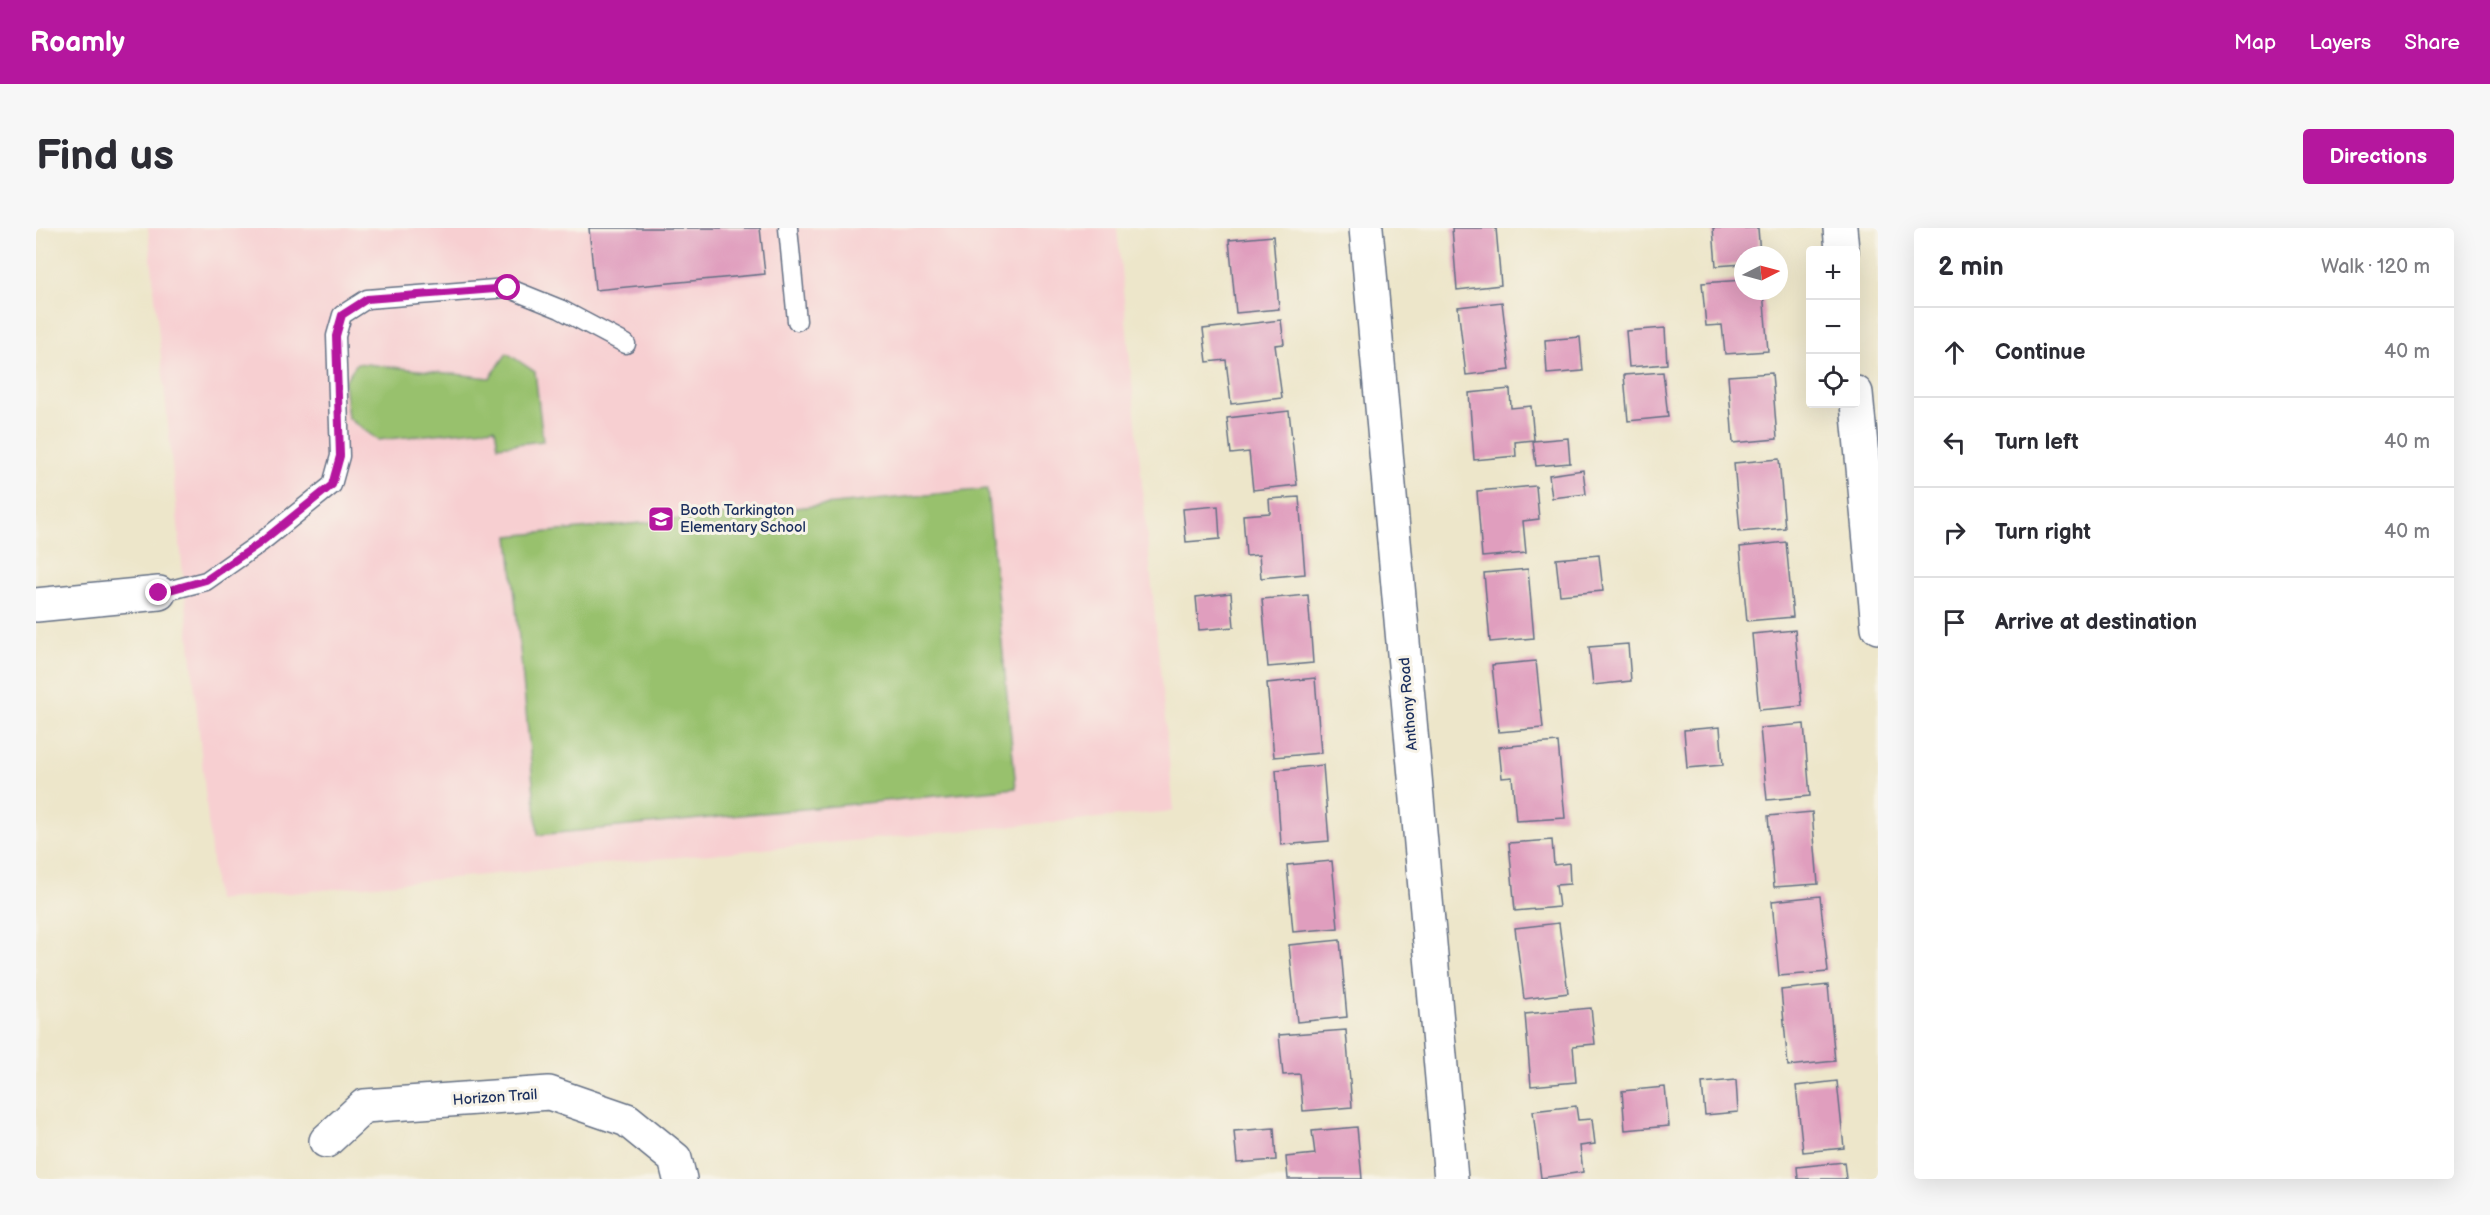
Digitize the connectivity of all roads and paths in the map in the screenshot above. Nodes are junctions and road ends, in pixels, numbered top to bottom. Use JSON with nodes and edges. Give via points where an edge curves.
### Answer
{"nodes":[{"id":1,"x":788,"y":228,"type":"edge"},
{"id":2,"x":1366,"y":228,"type":"edge"},
{"id":3,"x":1840,"y":228,"type":"edge"},
{"id":4,"x":1842,"y":246,"type":"edge"},
{"id":5,"x":797,"y":321,"type":"dead end"},
{"id":6,"x":626,"y":344,"type":"dead end"},
{"id":7,"x":1857,"y":408,"type":"edge"},
{"id":8,"x":159,"y":593,"type":"joint"},
{"id":9,"x":36,"y":605,"type":"edge"},
{"id":10,"x":1878,"y":627,"type":"edge"},
{"id":11,"x":326,"y":1141,"type":"dead end"},
{"id":12,"x":680,"y":1179,"type":"edge"},
{"id":13,"x":1451,"y":1179,"type":"edge"}],
"edges":[{"from":1,"to":5,"type":"lane"},
{"from":2,"to":13,"type":"street","name":"Anthony Road"},
{"from":3,"to":4,"type":"street"},
{"from":6,"to":8,"type":"lane","via":[[560,309],[508,288],[367,299],[342,315],[336,336],[340,456],[332,485],[269,537],[206,580]]},
{"from":7,"to":10,"type":"street"},
{"from":8,"to":9,"type":"street"},
{"from":11,"to":12,"type":"street","name":"Horizon Trail","via":[[364,1106],[549,1093],[627,1120],[675,1159]]}]}
